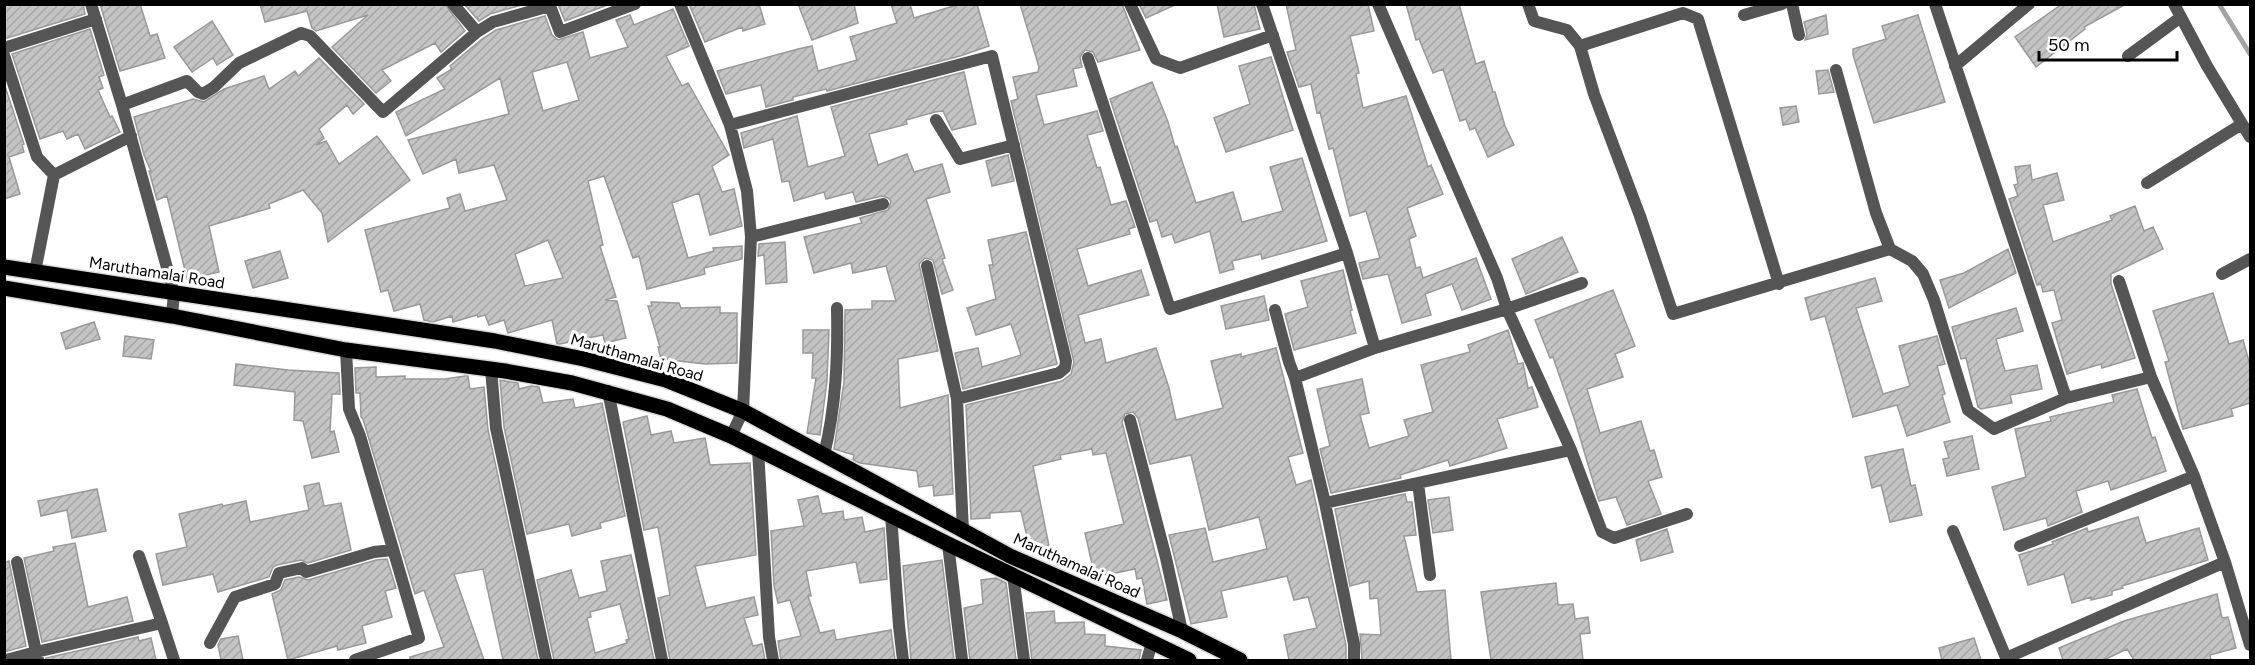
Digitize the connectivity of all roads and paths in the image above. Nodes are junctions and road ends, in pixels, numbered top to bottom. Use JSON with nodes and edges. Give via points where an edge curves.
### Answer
{"nodes":[{"id":1,"x":91,"y":4,"type":"edge"},
{"id":2,"x":453,"y":4,"type":"edge"},
{"id":3,"x":635,"y":4,"type":"edge"},
{"id":4,"x":680,"y":4,"type":"edge"},
{"id":5,"x":1130,"y":4,"type":"edge"},
{"id":6,"x":1262,"y":4,"type":"edge"},
{"id":7,"x":1378,"y":4,"type":"edge"},
{"id":8,"x":1528,"y":4,"type":"edge"},
{"id":9,"x":1782,"y":4,"type":"edge"},
{"id":10,"x":1792,"y":4,"type":"edge"},
{"id":11,"x":1935,"y":4,"type":"edge"},
{"id":12,"x":2030,"y":4,"type":"edge"},
{"id":13,"x":2174,"y":4,"type":"edge"},
{"id":14,"x":1744,"y":15,"type":"dead end"},
{"id":15,"x":2181,"y":17,"type":"junction"},
{"id":16,"x":96,"y":20,"type":"junction"},
{"id":17,"x":477,"y":32,"type":"junction"},
{"id":18,"x":1273,"y":35,"type":"junction"},
{"id":19,"x":1799,"y":35,"type":"dead end"},
{"id":20,"x":1580,"y":46,"type":"junction"},
{"id":21,"x":4,"y":48,"type":"edge"},
{"id":22,"x":4,"y":55,"type":"edge"},
{"id":23,"x":2128,"y":56,"type":"dead end"},
{"id":24,"x":1088,"y":58,"type":"dead end"},
{"id":25,"x":1954,"y":66,"type":"junction"},
{"id":26,"x":1836,"y":70,"type":"dead end"},
{"id":27,"x":122,"y":105,"type":"junction"},
{"id":28,"x":936,"y":120,"type":"dead end"},
{"id":29,"x":2242,"y":124,"type":"junction"},
{"id":30,"x":730,"y":125,"type":"junction"},
{"id":31,"x":131,"y":136,"type":"junction"},
{"id":32,"x":2250,"y":137,"type":"edge"},
{"id":33,"x":1014,"y":145,"type":"junction"},
{"id":34,"x":54,"y":175,"type":"junction"},
{"id":35,"x":2147,"y":183,"type":"dead end"},
{"id":36,"x":883,"y":204,"type":"dead end"},
{"id":37,"x":751,"y":237,"type":"junction"},
{"id":38,"x":1890,"y":249,"type":"junction"},
{"id":39,"x":1347,"y":253,"type":"junction"},
{"id":40,"x":2250,"y":259,"type":"edge"},
{"id":41,"x":927,"y":266,"type":"dead end"},
{"id":42,"x":4,"y":267,"type":"edge"},
{"id":43,"x":35,"y":272,"type":"junction"},
{"id":44,"x":2222,"y":274,"type":"dead end"},
{"id":45,"x":2119,"y":281,"type":"dead end"},
{"id":46,"x":1582,"y":283,"type":"dead end"},
{"id":47,"x":1779,"y":284,"type":"junction"},
{"id":48,"x":4,"y":288,"type":"edge"},
{"id":49,"x":174,"y":293,"type":"junction"},
{"id":50,"x":837,"y":308,"type":"dead end"},
{"id":51,"x":1507,"y":309,"type":"junction"},
{"id":52,"x":1275,"y":310,"type":"dead end"},
{"id":53,"x":172,"y":316,"type":"junction"},
{"id":54,"x":1375,"y":348,"type":"junction"},
{"id":55,"x":346,"y":350,"type":"junction"},
{"id":56,"x":491,"y":369,"type":"junction"},
{"id":57,"x":2151,"y":376,"type":"junction"},
{"id":58,"x":1295,"y":378,"type":"junction"},
{"id":59,"x":608,"y":391,"type":"junction"},
{"id":60,"x":2066,"y":398,"type":"junction"},
{"id":61,"x":957,"y":399,"type":"junction"},
{"id":62,"x":743,"y":411,"type":"junction"},
{"id":63,"x":1130,"y":420,"type":"dead end"},
{"id":64,"x":731,"y":435,"type":"junction"},
{"id":65,"x":758,"y":450,"type":"junction"},
{"id":66,"x":1571,"y":450,"type":"junction"},
{"id":67,"x":824,"y":455,"type":"junction"},
{"id":68,"x":2194,"y":476,"type":"junction"},
{"id":69,"x":1418,"y":483,"type":"junction"},
{"id":70,"x":1325,"y":502,"type":"junction"},
{"id":71,"x":1687,"y":514,"type":"dead end"},
{"id":72,"x":891,"y":515,"type":"junction"},
{"id":73,"x":963,"y":531,"type":"junction"},
{"id":74,"x":1953,"y":531,"type":"dead end"},
{"id":75,"x":948,"y":543,"type":"junction"},
{"id":76,"x":2020,"y":546,"type":"dead end"},
{"id":77,"x":393,"y":550,"type":"junction"},
{"id":78,"x":139,"y":556,"type":"dead end"},
{"id":79,"x":17,"y":562,"type":"dead end"},
{"id":80,"x":2225,"y":562,"type":"junction"},
{"id":81,"x":1013,"y":575,"type":"junction"},
{"id":82,"x":1430,"y":575,"type":"dead end"},
{"id":83,"x":162,"y":622,"type":"junction"},
{"id":84,"x":1182,"y":631,"type":"junction"},
{"id":85,"x":1152,"y":642,"type":"junction"},
{"id":86,"x":210,"y":643,"type":"dead end"},
{"id":87,"x":2250,"y":645,"type":"edge"},
{"id":88,"x":37,"y":656,"type":"edge"},
{"id":89,"x":2006,"y":659,"type":"edge"},
{"id":90,"x":6,"y":660,"type":"edge"},
{"id":91,"x":174,"y":660,"type":"edge"},
{"id":92,"x":355,"y":660,"type":"edge"},
{"id":93,"x":546,"y":660,"type":"edge"},
{"id":94,"x":662,"y":660,"type":"edge"},
{"id":95,"x":773,"y":660,"type":"edge"},
{"id":96,"x":903,"y":660,"type":"edge"},
{"id":97,"x":962,"y":660,"type":"edge"},
{"id":98,"x":1023,"y":660,"type":"edge"},
{"id":99,"x":1147,"y":660,"type":"edge"},
{"id":100,"x":1190,"y":660,"type":"edge"},
{"id":101,"x":1240,"y":660,"type":"edge"},
{"id":102,"x":1354,"y":660,"type":"edge"}],
"edges":[{"from":1,"to":16,"type":"street"},
{"from":2,"to":17,"type":"street"},
{"from":3,"to":17,"type":"street","via":[[560,32],[550,6],[494,22]]},
{"from":4,"to":30,"type":"street"},
{"from":5,"to":18,"type":"street","via":[[1156,59],[1180,68]]},
{"from":6,"to":18,"type":"street"},
{"from":7,"to":51,"type":"street"},
{"from":8,"to":20,"type":"street","via":[[1534,21],[1567,30]]},
{"from":9,"to":14,"type":"street"},
{"from":10,"to":19,"type":"street"},
{"from":11,"to":25,"type":"street"},
{"from":12,"to":25,"type":"street"},
{"from":13,"to":15,"type":"street"},
{"from":15,"to":23,"type":"street"},
{"from":15,"to":29,"type":"street"},
{"from":16,"to":21,"type":"street"},
{"from":16,"to":27,"type":"street"},
{"from":17,"to":27,"type":"street","via":[[383,112],[310,36],[301,33],[239,63],[203,94],[187,81]]},
{"from":18,"to":39,"type":"street"},
{"from":20,"to":47,"type":"street","via":[[1673,314]]},
{"from":20,"to":47,"type":"street","via":[[1683,13],[1698,20]]},
{"from":22,"to":34,"type":"street","via":[[37,157]]},
{"from":24,"to":39,"type":"street","via":[[1170,309]]},
{"from":25,"to":60,"type":"street"},
{"from":26,"to":38,"type":"street","via":[[1876,213]]},
{"from":27,"to":31,"type":"street"},
{"from":28,"to":33,"type":"street","via":[[960,159]]},
{"from":29,"to":32,"type":"street"},
{"from":29,"to":35,"type":"street"},
{"from":30,"to":33,"type":"street","via":[[993,56]]},
{"from":30,"to":37,"type":"street","via":[[747,191]]},
{"from":31,"to":34,"type":"street"},
{"from":31,"to":49,"type":"street"},
{"from":33,"to":61,"type":"street","via":[[1065,353],[1065,368],[1059,373]]},
{"from":34,"to":43,"type":"street"},
{"from":36,"to":37,"type":"street"},
{"from":37,"to":62,"type":"street"},
{"from":38,"to":47,"type":"street"},
{"from":38,"to":60,"type":"street","via":[[1912,261],[1923,274],[1968,410],[1994,429]]},
{"from":39,"to":54,"type":"street"},
{"from":40,"to":44,"type":"street"},
{"from":41,"to":61,"type":"street"},
{"from":42,"to":43,"type":"main road","name":"Maruthamalai Road"},
{"from":43,"to":49,"type":"main road","name":"Maruthamalai Road"},
{"from":45,"to":57,"type":"street"},
{"from":46,"to":51,"type":"street"},
{"from":48,"to":53,"type":"main road"},
{"from":49,"to":53,"type":"street"},
{"from":49,"to":62,"type":"main road","name":"Maruthamalai Road","via":[[495,341],[584,359],[666,380]]},
{"from":50,"to":67,"type":"street","via":[[838,366]]},
{"from":51,"to":54,"type":"street"},
{"from":51,"to":66,"type":"street"},
{"from":52,"to":58,"type":"street"},
{"from":53,"to":55,"type":"main road"},
{"from":54,"to":58,"type":"street"},
{"from":55,"to":56,"type":"main road"},
{"from":55,"to":77,"type":"street","via":[[348,409],[360,436]]},
{"from":56,"to":59,"type":"main road"},
{"from":56,"to":93,"type":"street","via":[[496,428]]},
{"from":57,"to":60,"type":"street"},
{"from":57,"to":68,"type":"street"},
{"from":58,"to":70,"type":"street"},
{"from":59,"to":64,"type":"main road"},
{"from":59,"to":94,"type":"street"},
{"from":61,"to":73,"type":"street"},
{"from":62,"to":64,"type":"street"},
{"from":62,"to":67,"type":"main road","name":"Maruthamalai Road"},
{"from":63,"to":84,"type":"street"},
{"from":64,"to":65,"type":"main road"},
{"from":65,"to":72,"type":"main road"},
{"from":65,"to":95,"type":"street"},
{"from":66,"to":69,"type":"street"},
{"from":66,"to":71,"type":"street","via":[[1602,532],[1614,538]]},
{"from":67,"to":73,"type":"main road","name":"Maruthamalai Road"},
{"from":68,"to":76,"type":"street"},
{"from":68,"to":80,"type":"street"},
{"from":69,"to":70,"type":"street"},
{"from":69,"to":82,"type":"street"},
{"from":70,"to":102,"type":"street"},
{"from":72,"to":75,"type":"main road"},
{"from":72,"to":96,"type":"street"},
{"from":73,"to":84,"type":"main road","name":"Maruthamalai Road","via":[[1010,556]]},
{"from":74,"to":89,"type":"street"},
{"from":75,"to":81,"type":"main road"},
{"from":75,"to":97,"type":"street"},
{"from":77,"to":86,"type":"street","via":[[306,572],[302,568],[279,573],[274,584],[235,597]]},
{"from":77,"to":92,"type":"street","via":[[419,638]]},
{"from":78,"to":83,"type":"street"},
{"from":79,"to":88,"type":"street"},
{"from":80,"to":87,"type":"street"},
{"from":80,"to":89,"type":"street"},
{"from":81,"to":85,"type":"main road"},
{"from":81,"to":98,"type":"street"},
{"from":83,"to":88,"type":"street"},
{"from":83,"to":91,"type":"street"},
{"from":84,"to":101,"type":"main road","name":"Maruthamalai Road"},
{"from":85,"to":99,"type":"street"},
{"from":85,"to":100,"type":"main road"},
{"from":88,"to":90,"type":"street"}]}
